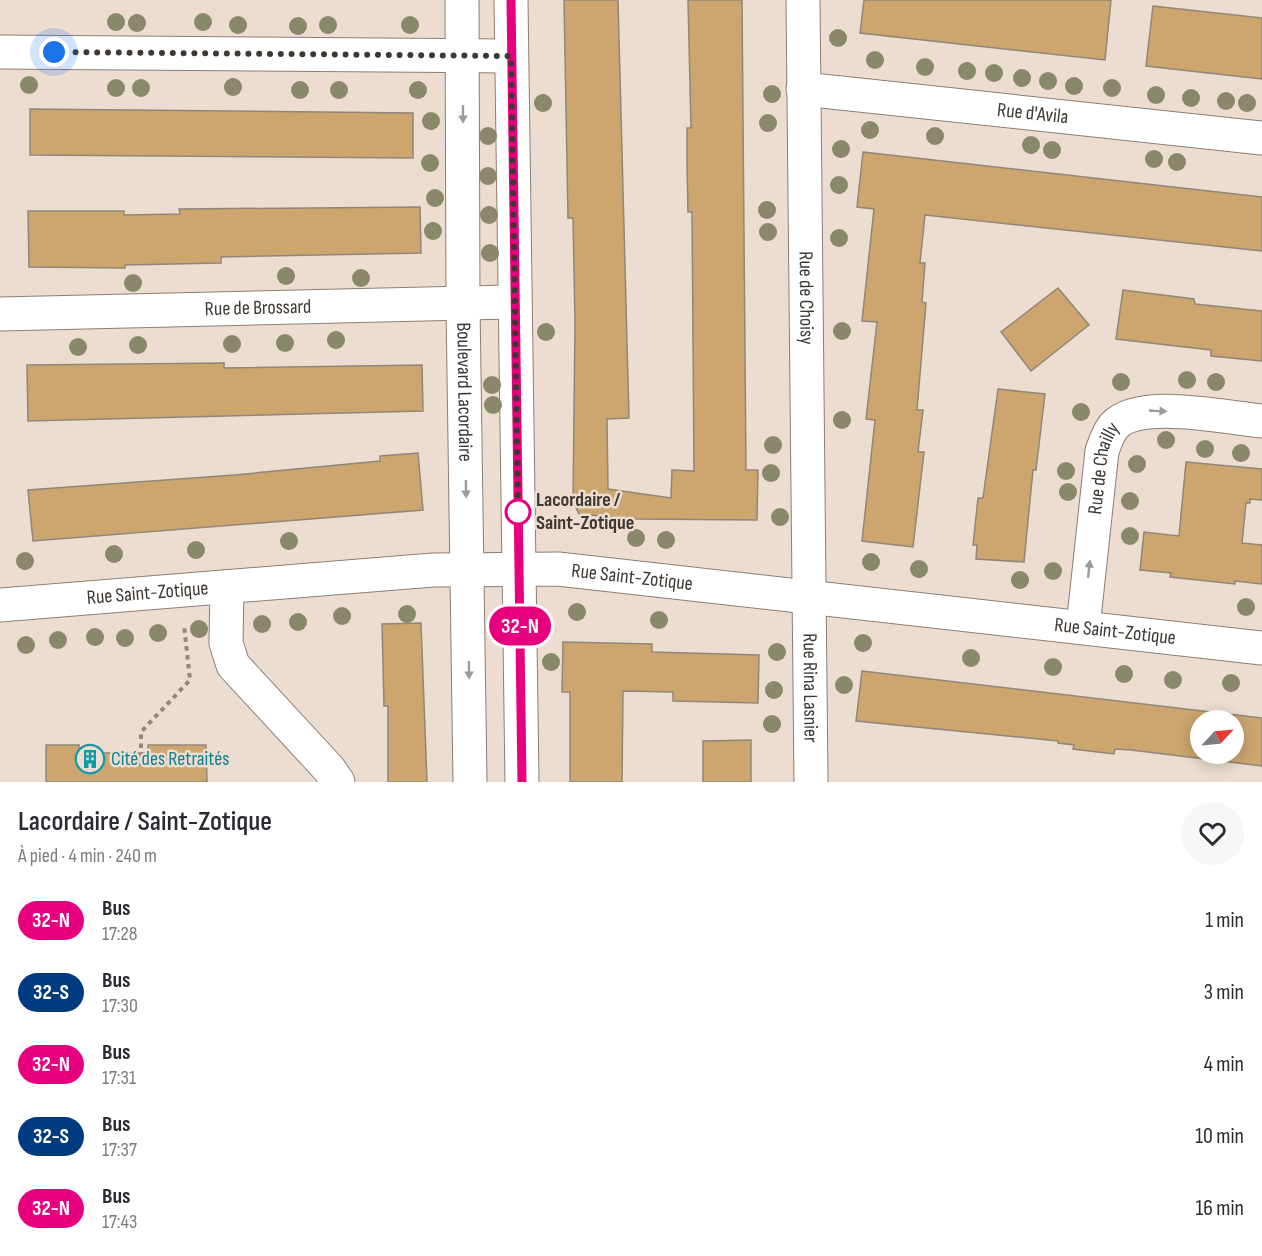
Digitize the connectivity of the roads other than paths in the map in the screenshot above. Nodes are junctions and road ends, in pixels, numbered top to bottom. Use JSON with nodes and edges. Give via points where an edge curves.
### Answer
{"nodes":[{"id":1,"x":462,"y":0,"type":"edge"},
{"id":2,"x":511,"y":0,"type":"edge"},
{"id":3,"x":803,"y":0,"type":"edge"},
{"id":4,"x":0,"y":52,"type":"edge"},
{"id":5,"x":463,"y":56,"type":"junction"},
{"id":6,"x":511,"y":56,"type":"junction"},
{"id":7,"x":803,"y":89,"type":"junction"},
{"id":8,"x":1262,"y":138,"type":"edge"},
{"id":9,"x":515,"y":302,"type":"junction"},
{"id":10,"x":463,"y":305,"type":"junction"},
{"id":11,"x":0,"y":314,"type":"edge"},
{"id":12,"x":1262,"y":422,"type":"edge"},
{"id":13,"x":519,"y":569,"type":"junction"},
{"id":14,"x":467,"y":570,"type":"junction"},
{"id":15,"x":227,"y":587,"type":"junction"},
{"id":16,"x":808,"y":596,"type":"junction"},
{"id":17,"x":0,"y":605,"type":"edge"},
{"id":18,"x":1083,"y":627,"type":"junction"},
{"id":19,"x":1262,"y":648,"type":"edge"},
{"id":20,"x":338,"y":782,"type":"edge"},
{"id":21,"x":470,"y":782,"type":"edge"},
{"id":22,"x":522,"y":782,"type":"edge"},
{"id":23,"x":811,"y":782,"type":"edge"}],
"edges":[{"from":1,"to":5,"type":"street","name":"Boulevard Lacordaire"},
{"from":2,"to":6,"type":"street"},
{"from":3,"to":7,"type":"street","name":"Rue de Choisy"},
{"from":4,"to":5,"type":"street"},
{"from":5,"to":6,"type":"street"},
{"from":5,"to":10,"type":"street","name":"Boulevard Lacordaire","one_way":true},
{"from":6,"to":9,"type":"street"},
{"from":7,"to":8,"type":"street","name":"Rue d'Avila"},
{"from":7,"to":16,"type":"street","name":"Rue de Choisy"},
{"from":9,"to":10,"type":"street","name":"Rue de Brossard"},
{"from":9,"to":13,"type":"street"},
{"from":10,"to":11,"type":"street","name":"Rue de Brossard"},
{"from":10,"to":14,"type":"street","name":"Boulevard Lacordaire","one_way":true},
{"from":18,"to":12,"type":"street","name":"Rue de Chailly","one_way":true,"via":[[1102,451],[1114,427],[1133,414],[1154,410]]},
{"from":13,"to":14,"type":"street","name":"Rue Saint-Zotique"},
{"from":13,"to":16,"type":"street","name":"Rue Saint-Zotique","via":[[558,569]]},
{"from":13,"to":22,"type":"street"},
{"from":14,"to":15,"type":"street","name":"Rue Saint-Zotique"},
{"from":14,"to":21,"type":"street","name":"Boulevard Lacordaire","one_way":true},
{"from":15,"to":17,"type":"street","name":"Rue Saint-Zotique"},
{"from":15,"to":20,"type":"street","via":[[226,643],[233,665]]},
{"from":16,"to":18,"type":"street","name":"Rue Saint-Zotique"},
{"from":16,"to":23,"type":"street","name":"Rue Rina Lasnier"},
{"from":18,"to":19,"type":"street","name":"Rue Saint-Zotique"}]}
